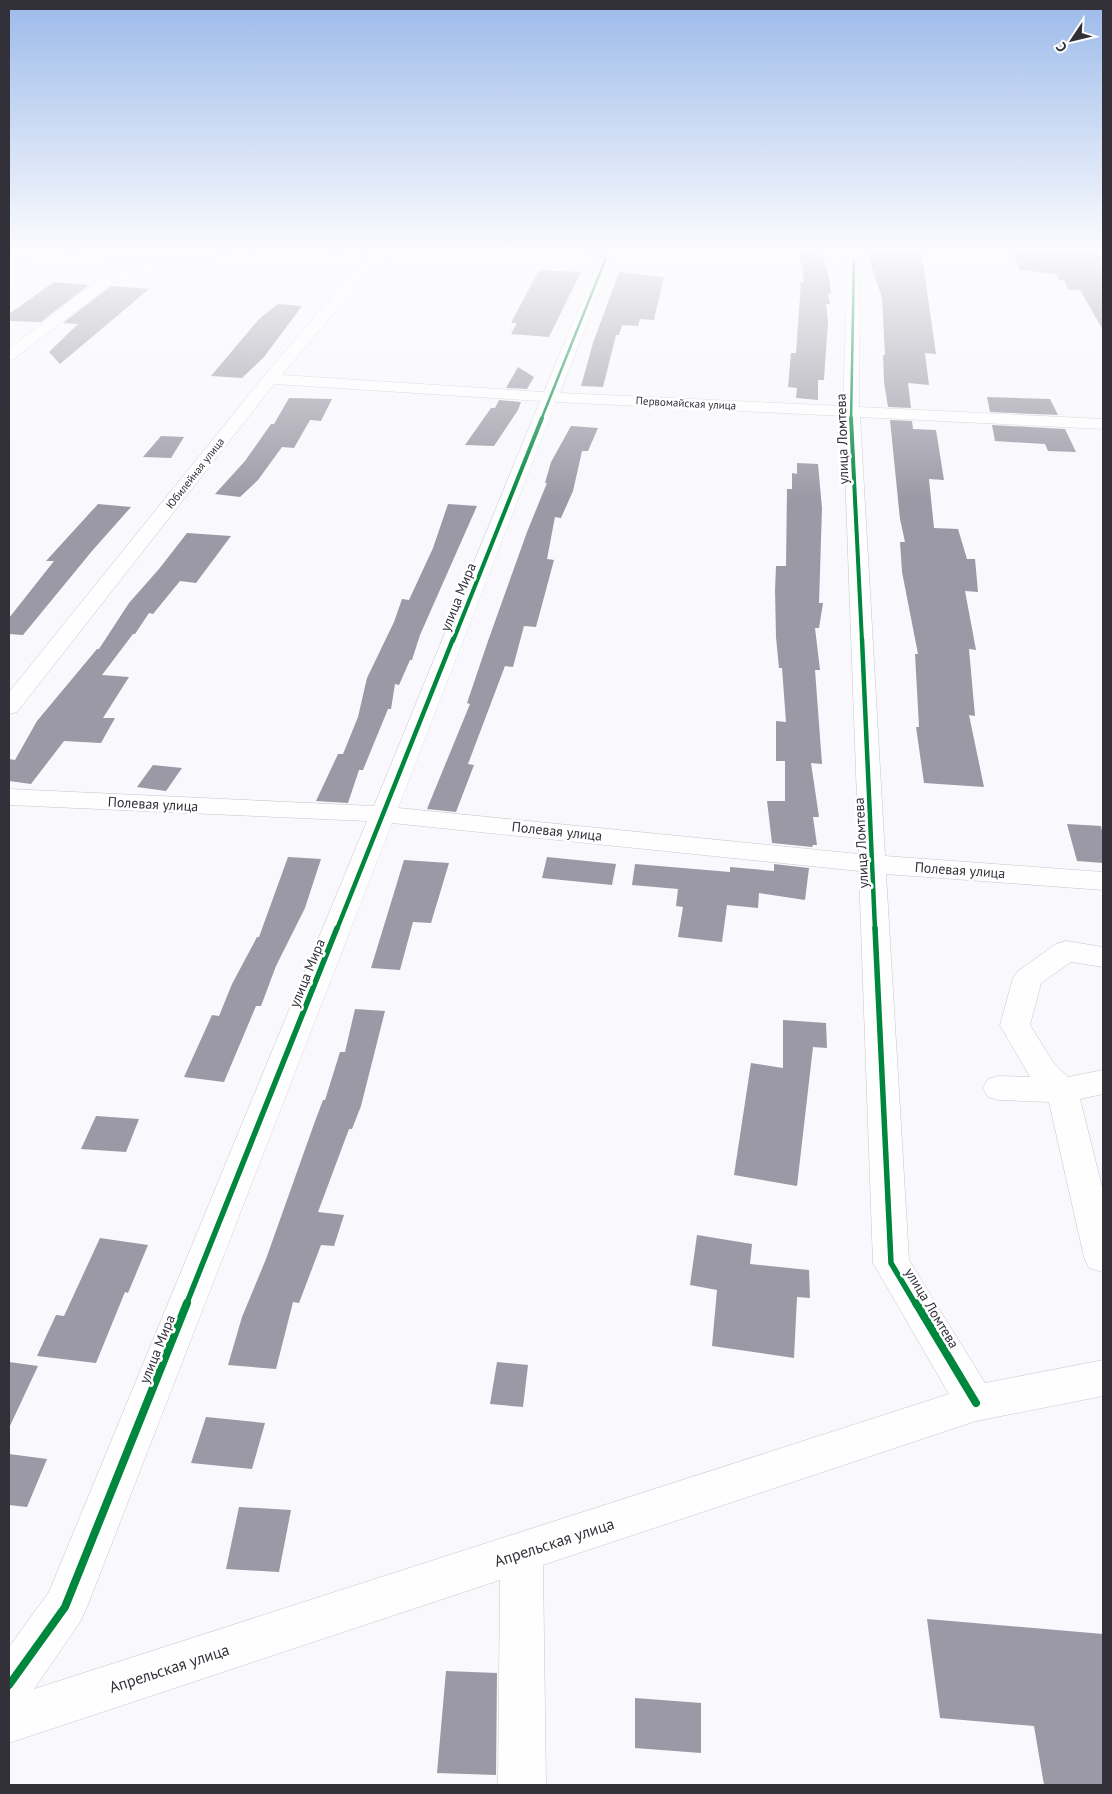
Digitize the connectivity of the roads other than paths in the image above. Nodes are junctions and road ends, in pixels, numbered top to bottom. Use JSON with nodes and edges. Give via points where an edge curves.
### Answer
{"nodes":[{"id":1,"x":39,"y":333,"type":"edge"},
{"id":2,"x":309,"y":333,"type":"edge"},
{"id":3,"x":570,"y":333,"type":"edge"},
{"id":4,"x":853,"y":333,"type":"edge"},
{"id":5,"x":9,"y":356,"type":"edge"},
{"id":6,"x":270,"y":379,"type":"junction"},
{"id":7,"x":551,"y":397,"type":"junction"},
{"id":8,"x":851,"y":411,"type":"junction"},
{"id":9,"x":1103,"y":424,"type":"edge"},
{"id":10,"x":9,"y":707,"type":"edge"},
{"id":11,"x":9,"y":797,"type":"edge"},
{"id":12,"x":383,"y":814,"type":"junction"},
{"id":13,"x":874,"y":864,"type":"junction"},
{"id":14,"x":1103,"y":881,"type":"edge"},
{"id":15,"x":1103,"y":957,"type":"edge"},
{"id":16,"x":1103,"y":1082,"type":"edge"},
{"id":17,"x":999,"y":1088,"type":"dead end"},
{"id":18,"x":1062,"y":1090,"type":"junction"},
{"id":19,"x":1102,"y":1258,"type":"edge"},
{"id":20,"x":1103,"y":1378,"type":"edge"},
{"id":21,"x":976,"y":1403,"type":"junction"},
{"id":22,"x":522,"y":1553,"type":"junction"},
{"id":23,"x":9,"y":1685,"type":"edge"},
{"id":24,"x":9,"y":1720,"type":"edge"},
{"id":25,"x":522,"y":1785,"type":"edge"}],
"edges":[{"from":1,"to":5,"type":"street"},
{"from":2,"to":6,"type":"street","name":"Юбилейная улица"},
{"from":3,"to":7,"type":"street","name":"улица Мира"},
{"from":4,"to":8,"type":"street","name":"улица Ломтева"},
{"from":6,"to":7,"type":"street","name":"Первомайская улица"},
{"from":6,"to":10,"type":"street","name":"Юбилейная улица"},
{"from":7,"to":8,"type":"street","name":"Первомайская улица"},
{"from":7,"to":12,"type":"street","name":"улица Мира"},
{"from":8,"to":9,"type":"street","name":"Первомайская улица"},
{"from":8,"to":13,"type":"street","name":"улица Ломтева"},
{"from":11,"to":12,"type":"street","name":"Полевая улица"},
{"from":12,"to":13,"type":"street","name":"Полевая улица"},
{"from":12,"to":23,"type":"street","name":"улица Мира","via":[[65,1608]]},
{"from":13,"to":14,"type":"street","name":"Полевая улица"},
{"from":13,"to":21,"type":"street","name":"улица Ломтева","via":[[891,1263]]},
{"from":15,"to":18,"type":"street","via":[[1066,951],[1028,978],[1015,1025],[1042,1070]]},
{"from":16,"to":18,"type":"street"},
{"from":17,"to":18,"type":"street"},
{"from":18,"to":19,"type":"street"},
{"from":20,"to":21,"type":"street","name":"Апрельская улица"},
{"from":21,"to":22,"type":"street","name":"Апрельская улица"},
{"from":22,"to":24,"type":"street","name":"Апрельская улица"},
{"from":22,"to":25,"type":"street"}]}
